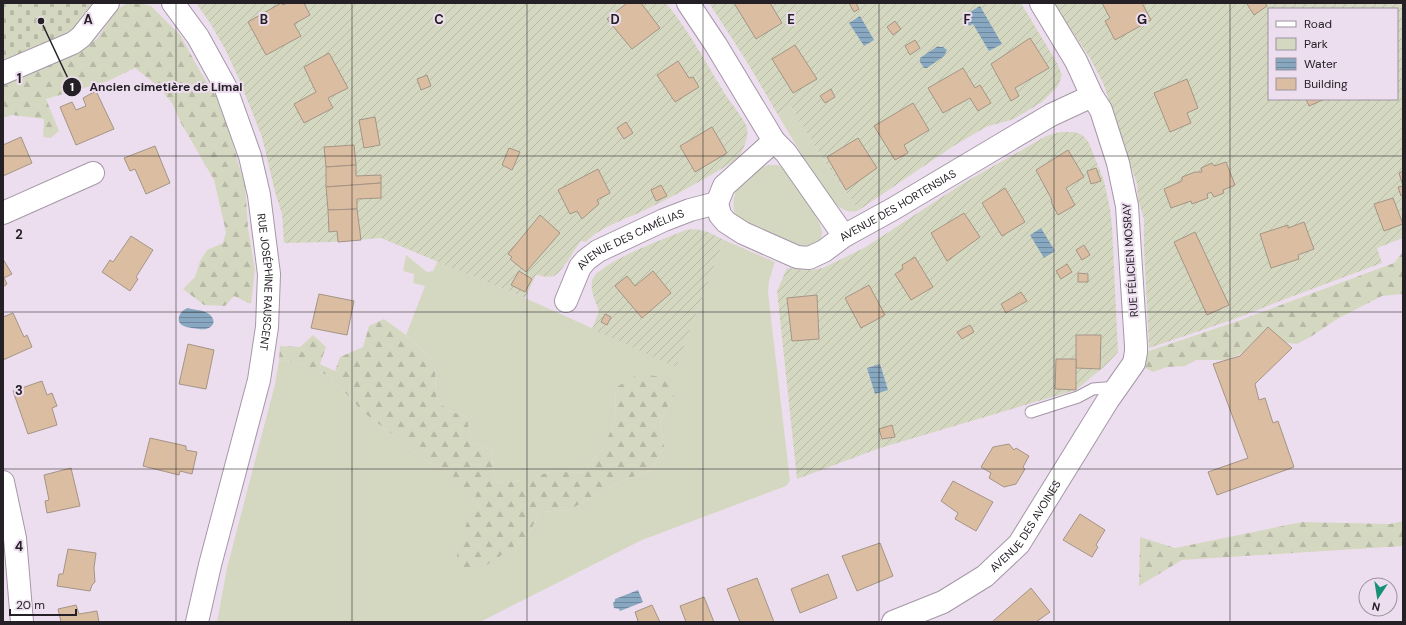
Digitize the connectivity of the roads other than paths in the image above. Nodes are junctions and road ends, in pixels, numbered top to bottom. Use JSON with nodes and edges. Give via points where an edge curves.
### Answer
{"nodes":[{"id":1,"x":108,"y":3,"type":"edge"},
{"id":2,"x":173,"y":3,"type":"edge"},
{"id":3,"x":688,"y":3,"type":"edge"},
{"id":4,"x":1041,"y":3,"type":"edge"},
{"id":5,"x":3,"y":73,"type":"edge"},
{"id":6,"x":1092,"y":96,"type":"junction"},
{"id":7,"x":774,"y":141,"type":"junction"},
{"id":8,"x":93,"y":173,"type":"dead end"},
{"id":9,"x":717,"y":203,"type":"junction"},
{"id":10,"x":3,"y":213,"type":"edge"},
{"id":11,"x":844,"y":236,"type":"junction"},
{"id":12,"x":566,"y":301,"type":"dead end"},
{"id":13,"x":1117,"y":387,"type":"junction"},
{"id":14,"x":1031,"y":412,"type":"dead end"},
{"id":15,"x":3,"y":482,"type":"edge"},
{"id":16,"x":22,"y":622,"type":"edge"},
{"id":17,"x":197,"y":622,"type":"edge"},
{"id":18,"x":893,"y":622,"type":"edge"}],
"edges":[{"from":1,"to":5,"type":"street","via":[[81,37],[73,43]]},
{"from":2,"to":17,"type":"street","name":"RUE JOSÉPHINE RAUSCENT","via":[[198,38],[225,86],[250,156],[260,195],[269,274],[267,327],[259,380]]},
{"from":3,"to":7,"type":"street","name":"AVENUE DES HORTENSIAS"},
{"from":4,"to":6,"type":"street","name":"RUE FÉLICIEN MOSRAY","via":[[1076,61]]},
{"from":6,"to":11,"type":"street","name":"AVENUE DES HORTENSIAS","via":[[1051,115]]},
{"from":6,"to":13,"type":"street","name":"RUE FÉLICIEN MOSRAY","via":[[1101,110],[1118,163],[1127,206],[1136,352],[1134,362]]},
{"from":7,"to":9,"type":"street","via":[[724,186]]},
{"from":7,"to":11,"type":"street","name":"AVENUE DES HORTENSIAS","via":[[786,153]]},
{"from":8,"to":10,"type":"street"},
{"from":9,"to":11,"type":"street","via":[[720,215],[730,225],[797,257],[817,256]]},
{"from":9,"to":12,"type":"street","name":"AVENUE DES CAMÉLIAS","via":[[683,212],[598,251],[580,268]]},
{"from":13,"to":14,"type":"lane","via":[[1093,389],[1078,397]]},
{"from":13,"to":18,"type":"street","name":"AVENUE DES AVOINES","via":[[1019,544],[985,576],[943,602]]},
{"from":15,"to":16,"type":"street","via":[[15,538]]}]}
